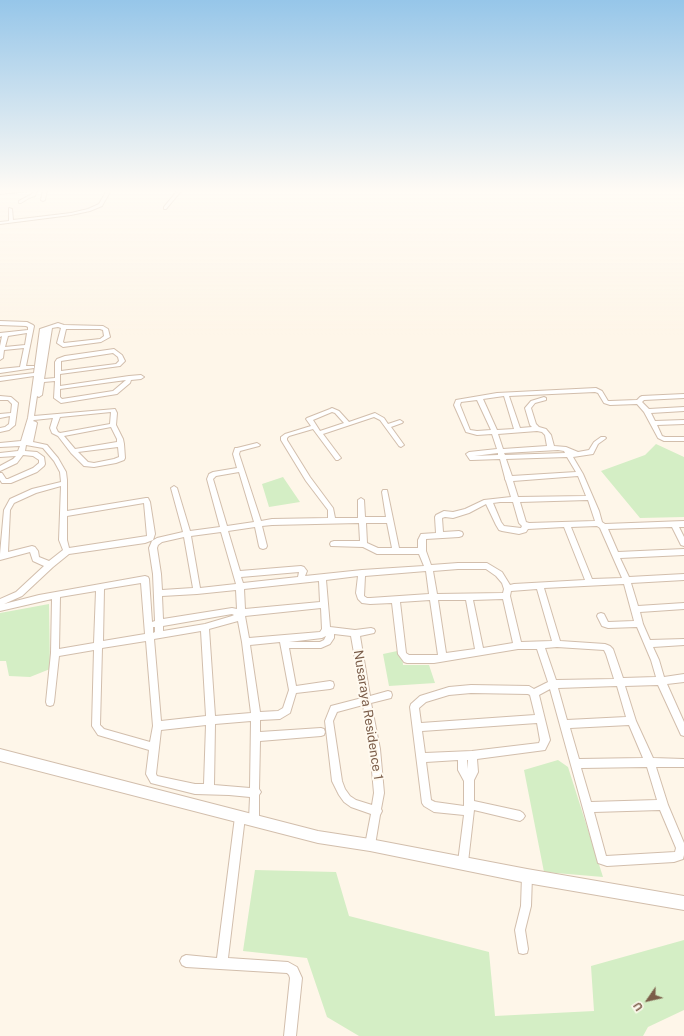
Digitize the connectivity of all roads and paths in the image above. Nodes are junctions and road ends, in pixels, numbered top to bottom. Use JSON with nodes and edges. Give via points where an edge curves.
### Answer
{"nodes":[{"id":1,"x":0,"y":323,"type":"edge"},
{"id":2,"x":64,"y":330,"type":"junction"},
{"id":3,"x":29,"y":331,"type":"junction"},
{"id":4,"x":2,"y":335,"type":"edge"},
{"id":5,"x":45,"y":338,"type":"junction"},
{"id":6,"x":29,"y":339,"type":"junction"},
{"id":7,"x":26,"y":346,"type":"junction"},
{"id":8,"x":2,"y":349,"type":"junction"},
{"id":9,"x":0,"y":358,"type":"edge"},
{"id":10,"x":32,"y":367,"type":"dead end"},
{"id":11,"x":23,"y":368,"type":"junction"},
{"id":12,"x":0,"y":371,"type":"edge"},
{"id":13,"x":39,"y":374,"type":"junction"},
{"id":14,"x":58,"y":376,"type":"junction"},
{"id":15,"x":141,"y":377,"type":"dead end"},
{"id":16,"x":129,"y":378,"type":"junction"},
{"id":17,"x":0,"y":379,"type":"edge"},
{"id":18,"x":40,"y":381,"type":"junction"},
{"id":19,"x":58,"y":388,"type":"junction"},
{"id":20,"x":506,"y":395,"type":"junction"},
{"id":21,"x":684,"y":396,"type":"edge"},
{"id":22,"x":479,"y":397,"type":"junction"},
{"id":23,"x":0,"y":398,"type":"edge"},
{"id":24,"x":544,"y":399,"type":"dead end"},
{"id":25,"x":639,"y":402,"type":"junction"},
{"id":26,"x":684,"y":409,"type":"edge"},
{"id":27,"x":647,"y":410,"type":"junction"},
{"id":28,"x":14,"y":414,"type":"junction"},
{"id":29,"x":0,"y":416,"type":"edge"},
{"id":30,"x":57,"y":416,"type":"junction"},
{"id":31,"x":33,"y":418,"type":"junction"},
{"id":32,"x":400,"y":422,"type":"dead end"},
{"id":33,"x":684,"y":422,"type":"edge"},
{"id":34,"x":653,"y":423,"type":"junction"},
{"id":35,"x":348,"y":424,"type":"junction"},
{"id":36,"x":113,"y":425,"type":"junction"},
{"id":37,"x":387,"y":426,"type":"junction"},
{"id":38,"x":313,"y":427,"type":"junction"},
{"id":39,"x":537,"y":428,"type":"junction"},
{"id":40,"x":0,"y":430,"type":"edge"},
{"id":41,"x":518,"y":430,"type":"junction"},
{"id":42,"x":494,"y":431,"type":"junction"},
{"id":43,"x":319,"y":433,"type":"junction"},
{"id":44,"x":60,"y":435,"type":"junction"},
{"id":45,"x":603,"y":438,"type":"dead end"},
{"id":46,"x":684,"y":439,"type":"edge"},
{"id":47,"x":120,"y":444,"type":"junction"},
{"id":48,"x":257,"y":445,"type":"dead end"},
{"id":49,"x":401,"y":445,"type":"dead end"},
{"id":50,"x":0,"y":446,"type":"edge"},
{"id":51,"x":25,"y":447,"type":"junction"},
{"id":52,"x":551,"y":448,"type":"junction"},
{"id":53,"x":73,"y":451,"type":"junction"},
{"id":54,"x":567,"y":452,"type":"junction"},
{"id":55,"x":501,"y":454,"type":"junction"},
{"id":56,"x":0,"y":455,"type":"edge"},
{"id":57,"x":338,"y":458,"type":"dead end"},
{"id":58,"x":0,"y":469,"type":"edge"},
{"id":59,"x":240,"y":470,"type":"junction"},
{"id":60,"x":580,"y":474,"type":"junction"},
{"id":61,"x":0,"y":475,"type":"edge"},
{"id":62,"x":508,"y":479,"type":"junction"},
{"id":63,"x":64,"y":482,"type":"junction"},
{"id":64,"x":174,"y":488,"type":"dead end"},
{"id":65,"x":385,"y":492,"type":"dead end"},
{"id":66,"x":590,"y":498,"type":"junction"},
{"id":67,"x":361,"y":500,"type":"dead end"},
{"id":68,"x":516,"y":500,"type":"junction"},
{"id":69,"x":489,"y":502,"type":"junction"},
{"id":70,"x":64,"y":514,"type":"junction"},
{"id":71,"x":362,"y":520,"type":"junction"},
{"id":72,"x":389,"y":520,"type":"junction"},
{"id":73,"x":332,"y":521,"type":"junction"},
{"id":74,"x":258,"y":523,"type":"junction"},
{"id":75,"x":566,"y":524,"type":"junction"},
{"id":76,"x":684,"y":524,"type":"edge"},
{"id":77,"x":601,"y":525,"type":"junction"},
{"id":78,"x":674,"y":525,"type":"junction"},
{"id":79,"x":526,"y":526,"type":"junction"},
{"id":80,"x":224,"y":529,"type":"junction"},
{"id":81,"x":3,"y":533,"type":"edge"},
{"id":82,"x":187,"y":534,"type":"junction"},
{"id":83,"x":459,"y":534,"type":"dead end"},
{"id":84,"x":440,"y":535,"type":"junction"},
{"id":85,"x":684,"y":543,"type":"edge"},
{"id":86,"x":334,"y":544,"type":"dead end"},
{"id":87,"x":364,"y":544,"type":"junction"},
{"id":88,"x":263,"y":546,"type":"dead end"},
{"id":89,"x":396,"y":550,"type":"junction"},
{"id":90,"x":67,"y":551,"type":"junction"},
{"id":91,"x":422,"y":551,"type":"junction"},
{"id":92,"x":684,"y":552,"type":"edge"},
{"id":93,"x":616,"y":555,"type":"junction"},
{"id":94,"x":2,"y":556,"type":"edge"},
{"id":95,"x":50,"y":565,"type":"junction"},
{"id":96,"x":429,"y":568,"type":"junction"},
{"id":97,"x":256,"y":572,"type":"junction"},
{"id":98,"x":362,"y":573,"type":"junction"},
{"id":99,"x":236,"y":574,"type":"junction"},
{"id":100,"x":156,"y":577,"type":"junction"},
{"id":101,"x":322,"y":577,"type":"junction"},
{"id":102,"x":684,"y":577,"type":"edge"},
{"id":103,"x":145,"y":579,"type":"junction"},
{"id":104,"x":301,"y":579,"type":"junction"},
{"id":105,"x":627,"y":581,"type":"junction"},
{"id":106,"x":590,"y":582,"type":"junction"},
{"id":107,"x":257,"y":584,"type":"junction"},
{"id":108,"x":240,"y":585,"type":"junction"},
{"id":109,"x":540,"y":586,"type":"junction"},
{"id":110,"x":100,"y":587,"type":"junction"},
{"id":111,"x":197,"y":591,"type":"junction"},
{"id":112,"x":158,"y":593,"type":"junction"},
{"id":113,"x":507,"y":593,"type":"junction"},
{"id":114,"x":56,"y":595,"type":"junction"},
{"id":115,"x":434,"y":597,"type":"junction"},
{"id":116,"x":469,"y":597,"type":"junction"},
{"id":117,"x":396,"y":600,"type":"junction"},
{"id":118,"x":0,"y":602,"type":"edge"},
{"id":119,"x":324,"y":605,"type":"junction"},
{"id":120,"x":684,"y":606,"type":"edge"},
{"id":121,"x":0,"y":608,"type":"edge"},
{"id":122,"x":635,"y":609,"type":"junction"},
{"id":123,"x":241,"y":613,"type":"junction"},
{"id":124,"x":601,"y":616,"type":"dead end"},
{"id":125,"x":187,"y":619,"type":"junction"},
{"id":126,"x":158,"y":624,"type":"junction"},
{"id":127,"x":639,"y":624,"type":"junction"},
{"id":128,"x":149,"y":625,"type":"junction"},
{"id":129,"x":205,"y":627,"type":"junction"},
{"id":130,"x":189,"y":630,"type":"junction"},
{"id":131,"x":328,"y":630,"type":"junction"},
{"id":132,"x":371,"y":631,"type":"dead end"},
{"id":133,"x":355,"y":633,"type":"junction"},
{"id":134,"x":159,"y":635,"type":"junction"},
{"id":135,"x":150,"y":637,"type":"junction"},
{"id":136,"x":246,"y":642,"type":"junction"},
{"id":137,"x":284,"y":642,"type":"junction"},
{"id":138,"x":684,"y":642,"type":"edge"},
{"id":139,"x":557,"y":644,"type":"junction"},
{"id":140,"x":647,"y":644,"type":"junction"},
{"id":141,"x":99,"y":645,"type":"junction"},
{"id":142,"x":540,"y":645,"type":"junction"},
{"id":143,"x":518,"y":646,"type":"junction"},
{"id":144,"x":480,"y":652,"type":"junction"},
{"id":145,"x":56,"y":653,"type":"junction"},
{"id":146,"x":443,"y":658,"type":"junction"},
{"id":147,"x":684,"y":678,"type":"edge"},
{"id":148,"x":619,"y":682,"type":"junction"},
{"id":149,"x":661,"y":682,"type":"junction"},
{"id":150,"x":553,"y":684,"type":"junction"},
{"id":151,"x":330,"y":686,"type":"dead end"},
{"id":152,"x":293,"y":690,"type":"junction"},
{"id":153,"x":534,"y":693,"type":"junction"},
{"id":154,"x":388,"y":695,"type":"dead end"},
{"id":155,"x":366,"y":700,"type":"junction"},
{"id":156,"x":50,"y":702,"type":"dead end"},
{"id":157,"x":256,"y":717,"type":"junction"},
{"id":158,"x":540,"y":719,"type":"junction"},
{"id":159,"x":211,"y":720,"type":"junction"},
{"id":160,"x":632,"y":721,"type":"junction"},
{"id":161,"x":564,"y":724,"type":"junction"},
{"id":162,"x":157,"y":726,"type":"junction"},
{"id":163,"x":416,"y":727,"type":"junction"},
{"id":164,"x":321,"y":732,"type":"dead end"},
{"id":165,"x":684,"y":732,"type":"edge"},
{"id":166,"x":256,"y":737,"type":"junction"},
{"id":167,"x":153,"y":747,"type":"junction"},
{"id":168,"x":0,"y":755,"type":"edge"},
{"id":169,"x":472,"y":755,"type":"junction"},
{"id":170,"x":462,"y":756,"type":"junction"},
{"id":171,"x":421,"y":758,"type":"junction"},
{"id":172,"x":650,"y":762,"type":"junction"},
{"id":173,"x":684,"y":763,"type":"edge"},
{"id":174,"x":576,"y":764,"type":"junction"},
{"id":175,"x":469,"y":780,"type":"junction"},
{"id":176,"x":209,"y":789,"type":"junction"},
{"id":177,"x":256,"y":792,"type":"junction"},
{"id":178,"x":663,"y":805,"type":"junction"},
{"id":179,"x":469,"y":807,"type":"junction"},
{"id":180,"x":588,"y":807,"type":"junction"},
{"id":181,"x":377,"y":811,"type":"junction"},
{"id":182,"x":520,"y":816,"type":"dead end"},
{"id":183,"x":240,"y":817,"type":"junction"},
{"id":184,"x":254,"y":820,"type":"junction"},
{"id":185,"x":370,"y":845,"type":"junction"},
{"id":186,"x":464,"y":862,"type":"junction"},
{"id":187,"x":527,"y":876,"type":"junction"},
{"id":188,"x":684,"y":903,"type":"edge"},
{"id":189,"x":523,"y":949,"type":"dead end"},
{"id":190,"x":186,"y":961,"type":"dead end"},
{"id":191,"x":222,"y":963,"type":"junction"},
{"id":192,"x":290,"y":1036,"type":"edge"}],
"edges":[{"from":1,"to":3,"type":"street","via":[[30,325]]},
{"from":2,"to":2,"type":"street","via":[[60,343],[63,345],[107,337],[105,329],[101,327]]},
{"from":2,"to":5,"type":"street","via":[[58,325],[43,329]]},
{"from":3,"to":4,"type":"street"},
{"from":3,"to":6,"type":"street"},
{"from":4,"to":8,"type":"street"},
{"from":5,"to":6,"type":"street"},
{"from":5,"to":13,"type":"street"},
{"from":6,"to":7,"type":"street"},
{"from":7,"to":8,"type":"street"},
{"from":7,"to":11,"type":"street"},
{"from":8,"to":9,"type":"street"},
{"from":10,"to":11,"type":"street"},
{"from":11,"to":12,"type":"street"},
{"from":13,"to":17,"type":"street"},
{"from":13,"to":18,"type":"street"},
{"from":13,"to":31,"type":"street"},
{"from":14,"to":14,"type":"street","via":[[58,361],[65,358],[114,351],[122,361],[118,366]]},
{"from":14,"to":18,"type":"street"},
{"from":14,"to":19,"type":"street"},
{"from":15,"to":16,"type":"street"},
{"from":16,"to":19,"type":"street"},
{"from":16,"to":19,"type":"street","via":[[128,382],[112,394],[61,401],[57,398]]},
{"from":18,"to":31,"type":"street"},
{"from":20,"to":22,"type":"street"},
{"from":20,"to":25,"type":"street","via":[[596,390],[608,403]]},
{"from":20,"to":41,"type":"street"},
{"from":21,"to":25,"type":"street","via":[[642,398]]},
{"from":22,"to":42,"type":"street"},
{"from":22,"to":42,"type":"street","via":[[457,403],[467,429],[472,432]]},
{"from":23,"to":28,"type":"street","via":[[14,401]]},
{"from":24,"to":39,"type":"street","via":[[533,402],[528,408],[533,425]]},
{"from":25,"to":27,"type":"street"},
{"from":26,"to":27,"type":"street"},
{"from":27,"to":34,"type":"street"},
{"from":28,"to":29,"type":"street"},
{"from":28,"to":40,"type":"street","via":[[12,425]]},
{"from":30,"to":31,"type":"street"},
{"from":30,"to":36,"type":"street","via":[[111,410],[114,412]]},
{"from":30,"to":44,"type":"street","via":[[53,431]]},
{"from":31,"to":51,"type":"street"},
{"from":32,"to":37,"type":"street"},
{"from":33,"to":34,"type":"street"},
{"from":34,"to":46,"type":"street","via":[[661,438]]},
{"from":35,"to":37,"type":"street","via":[[375,415]]},
{"from":35,"to":38,"type":"street","via":[[337,412],[330,410],[309,418]]},
{"from":35,"to":43,"type":"street"},
{"from":36,"to":44,"type":"street"},
{"from":36,"to":47,"type":"street"},
{"from":37,"to":49,"type":"street"},
{"from":38,"to":43,"type":"street"},
{"from":38,"to":73,"type":"street","via":[[287,435],[284,440],[330,510]]},
{"from":39,"to":41,"type":"street"},
{"from":39,"to":52,"type":"street","via":[[544,430],[548,435]]},
{"from":41,"to":42,"type":"street"},
{"from":42,"to":55,"type":"street"},
{"from":43,"to":57,"type":"street"},
{"from":44,"to":53,"type":"street"},
{"from":45,"to":54,"type":"street","via":[[596,443],[591,452]]},
{"from":47,"to":53,"type":"street"},
{"from":47,"to":53,"type":"street","via":[[122,458],[116,461],[88,465]]},
{"from":48,"to":59,"type":"street","via":[[236,452]]},
{"from":50,"to":51,"type":"street"},
{"from":51,"to":56,"type":"street"},
{"from":51,"to":58,"type":"street","via":[[15,461]]},
{"from":51,"to":61,"type":"street","via":[[42,459],[40,470],[9,482],[4,481]]},
{"from":51,"to":63,"type":"street","via":[[39,444],[48,449],[63,472]]},
{"from":52,"to":54,"type":"street"},
{"from":52,"to":55,"type":"street"},
{"from":54,"to":55,"type":"street"},
{"from":54,"to":60,"type":"street"},
{"from":55,"to":62,"type":"street"},
{"from":59,"to":74,"type":"street"},
{"from":59,"to":80,"type":"street","via":[[215,474],[210,478]]},
{"from":60,"to":62,"type":"street"},
{"from":60,"to":66,"type":"street"},
{"from":62,"to":68,"type":"street"},
{"from":63,"to":70,"type":"street"},
{"from":63,"to":81,"type":"street","via":[[12,501],[7,510]]},
{"from":64,"to":82,"type":"street"},
{"from":65,"to":72,"type":"street"},
{"from":66,"to":68,"type":"street"},
{"from":66,"to":77,"type":"street"},
{"from":67,"to":71,"type":"street"},
{"from":68,"to":69,"type":"street"},
{"from":68,"to":79,"type":"street"},
{"from":69,"to":79,"type":"street","via":[[502,528],[519,531]]},
{"from":69,"to":84,"type":"street","via":[[467,511],[438,517]]},
{"from":70,"to":90,"type":"street","via":[[64,545]]},
{"from":70,"to":90,"type":"street","via":[[146,500],[151,534],[150,538],[145,540]]},
{"from":71,"to":72,"type":"street"},
{"from":71,"to":73,"type":"street"},
{"from":71,"to":87,"type":"street"},
{"from":72,"to":89,"type":"street"},
{"from":73,"to":74,"type":"street"},
{"from":74,"to":80,"type":"street"},
{"from":74,"to":88,"type":"street"},
{"from":75,"to":77,"type":"street"},
{"from":75,"to":79,"type":"street"},
{"from":75,"to":106,"type":"street"},
{"from":76,"to":78,"type":"street"},
{"from":77,"to":78,"type":"street"},
{"from":77,"to":93,"type":"street"},
{"from":78,"to":85,"type":"street"},
{"from":80,"to":82,"type":"street"},
{"from":80,"to":99,"type":"street"},
{"from":81,"to":94,"type":"street"},
{"from":82,"to":100,"type":"street","via":[[160,540],[154,545]]},
{"from":82,"to":111,"type":"street"},
{"from":83,"to":84,"type":"street"},
{"from":84,"to":91,"type":"street","via":[[423,537]]},
{"from":86,"to":87,"type":"street"},
{"from":87,"to":89,"type":"street","via":[[377,551]]},
{"from":89,"to":91,"type":"street"},
{"from":90,"to":95,"type":"street"},
{"from":91,"to":96,"type":"street"},
{"from":92,"to":93,"type":"street"},
{"from":93,"to":105,"type":"street"},
{"from":94,"to":95,"type":"street","via":[[32,550],[36,559]]},
{"from":95,"to":118,"type":"street","via":[[19,594]]},
{"from":96,"to":98,"type":"street"},
{"from":96,"to":113,"type":"street","via":[[487,566],[505,582]]},
{"from":96,"to":115,"type":"street"},
{"from":97,"to":99,"type":"street"},
{"from":97,"to":104,"type":"street","via":[[301,569]]},
{"from":97,"to":107,"type":"street"},
{"from":98,"to":101,"type":"street"},
{"from":98,"to":117,"type":"street","via":[[360,593],[365,601]]},
{"from":99,"to":108,"type":"street"},
{"from":100,"to":103,"type":"street"},
{"from":100,"to":112,"type":"street"},
{"from":101,"to":104,"type":"street"},
{"from":101,"to":119,"type":"street"},
{"from":102,"to":105,"type":"street"},
{"from":103,"to":110,"type":"street"},
{"from":103,"to":128,"type":"street"},
{"from":104,"to":107,"type":"street"},
{"from":105,"to":106,"type":"street"},
{"from":105,"to":122,"type":"street"},
{"from":106,"to":109,"type":"street"},
{"from":107,"to":108,"type":"street"},
{"from":108,"to":111,"type":"street"},
{"from":108,"to":123,"type":"street"},
{"from":109,"to":113,"type":"street","via":[[514,587]]},
{"from":109,"to":139,"type":"street"},
{"from":110,"to":114,"type":"street"},
{"from":110,"to":141,"type":"street"},
{"from":111,"to":112,"type":"street"},
{"from":112,"to":126,"type":"street"},
{"from":113,"to":116,"type":"street"},
{"from":113,"to":143,"type":"street"},
{"from":114,"to":121,"type":"street"},
{"from":114,"to":145,"type":"street"},
{"from":115,"to":116,"type":"street"},
{"from":115,"to":117,"type":"street"},
{"from":115,"to":146,"type":"street"},
{"from":116,"to":144,"type":"street"},
{"from":117,"to":146,"type":"street","via":[[403,656],[408,659]]},
{"from":119,"to":123,"type":"street"},
{"from":119,"to":131,"type":"street"},
{"from":120,"to":122,"type":"street"},
{"from":122,"to":127,"type":"street"},
{"from":123,"to":125,"type":"street","via":[[232,611]]},
{"from":123,"to":129,"type":"street","via":[[235,619]]},
{"from":123,"to":136,"type":"street"},
{"from":124,"to":127,"type":"street","via":[[608,625]]},
{"from":125,"to":126,"type":"street"},
{"from":125,"to":130,"type":"street"},
{"from":126,"to":128,"type":"street"},
{"from":126,"to":134,"type":"street"},
{"from":127,"to":140,"type":"street"},
{"from":128,"to":135,"type":"street"},
{"from":129,"to":130,"type":"street"},
{"from":129,"to":159,"type":"street"},
{"from":130,"to":134,"type":"street"},
{"from":131,"to":133,"type":"street"},
{"from":131,"to":137,"type":"street","via":[[330,638],[321,645]]},
{"from":132,"to":133,"type":"street"},
{"from":133,"to":155,"type":"street","name":"Nusaraya Residence 1"},
{"from":134,"to":135,"type":"street"},
{"from":135,"to":141,"type":"street"},
{"from":135,"to":162,"type":"street"},
{"from":136,"to":137,"type":"street"},
{"from":136,"to":157,"type":"street"},
{"from":137,"to":152,"type":"street"},
{"from":138,"to":140,"type":"street"},
{"from":139,"to":142,"type":"street"},
{"from":139,"to":148,"type":"street","via":[[607,648]]},
{"from":140,"to":149,"type":"street"},
{"from":141,"to":145,"type":"street"},
{"from":141,"to":167,"type":"street","via":[[97,729]]},
{"from":142,"to":143,"type":"street"},
{"from":142,"to":150,"type":"street"},
{"from":143,"to":144,"type":"street"},
{"from":144,"to":146,"type":"street"},
{"from":145,"to":156,"type":"street"},
{"from":147,"to":149,"type":"street"},
{"from":148,"to":149,"type":"street"},
{"from":148,"to":150,"type":"street"},
{"from":148,"to":160,"type":"street"},
{"from":149,"to":165,"type":"street"},
{"from":150,"to":153,"type":"street"},
{"from":150,"to":161,"type":"street"},
{"from":151,"to":152,"type":"street"},
{"from":152,"to":157,"type":"street","via":[[284,714]]},
{"from":153,"to":158,"type":"street"},
{"from":153,"to":163,"type":"street","via":[[529,690],[471,689],[441,693],[415,704],[413,711]]},
{"from":154,"to":155,"type":"street"},
{"from":155,"to":181,"type":"street","name":"Nusaraya Residence 1","via":[[376,756],[379,793]]},
{"from":155,"to":181,"type":"street","via":[[334,709],[329,721],[337,781],[342,792],[354,804]]},
{"from":157,"to":159,"type":"street"},
{"from":157,"to":166,"type":"street"},
{"from":158,"to":163,"type":"street"},
{"from":158,"to":169,"type":"street","via":[[545,740],[542,747]]},
{"from":159,"to":162,"type":"street"},
{"from":159,"to":176,"type":"street"},
{"from":160,"to":161,"type":"street"},
{"from":160,"to":172,"type":"street"},
{"from":161,"to":174,"type":"street"},
{"from":162,"to":167,"type":"street"},
{"from":163,"to":171,"type":"street"},
{"from":164,"to":166,"type":"street"},
{"from":166,"to":177,"type":"street"},
{"from":167,"to":176,"type":"street","via":[[151,774],[154,780],[195,789]]},
{"from":168,"to":183,"type":"street"},
{"from":169,"to":170,"type":"street"},
{"from":169,"to":175,"type":"street","via":[[473,772]]},
{"from":170,"to":171,"type":"street"},
{"from":170,"to":175,"type":"street","via":[[463,770]]},
{"from":171,"to":179,"type":"street","via":[[427,803],[434,807]]},
{"from":172,"to":173,"type":"street"},
{"from":172,"to":174,"type":"street"},
{"from":172,"to":178,"type":"street"},
{"from":174,"to":180,"type":"street"},
{"from":175,"to":179,"type":"street"},
{"from":176,"to":177,"type":"street"},
{"from":177,"to":184,"type":"street"},
{"from":178,"to":180,"type":"street"},
{"from":178,"to":180,"type":"street","via":[[681,848],[679,855],[607,861],[602,858]]},
{"from":179,"to":182,"type":"street"},
{"from":179,"to":186,"type":"street"},
{"from":181,"to":185,"type":"street","name":"Nusaraya Residence 1"},
{"from":183,"to":184,"type":"street"},
{"from":183,"to":191,"type":"street"},
{"from":184,"to":185,"type":"street","via":[[318,837]]},
{"from":185,"to":186,"type":"street"},
{"from":186,"to":187,"type":"street"},
{"from":187,"to":188,"type":"street"},
{"from":187,"to":189,"type":"street","via":[[526,906],[520,930]]},
{"from":190,"to":191,"type":"street"},
{"from":191,"to":192,"type":"street","via":[[288,968],[293,971],[296,978]]}]}
